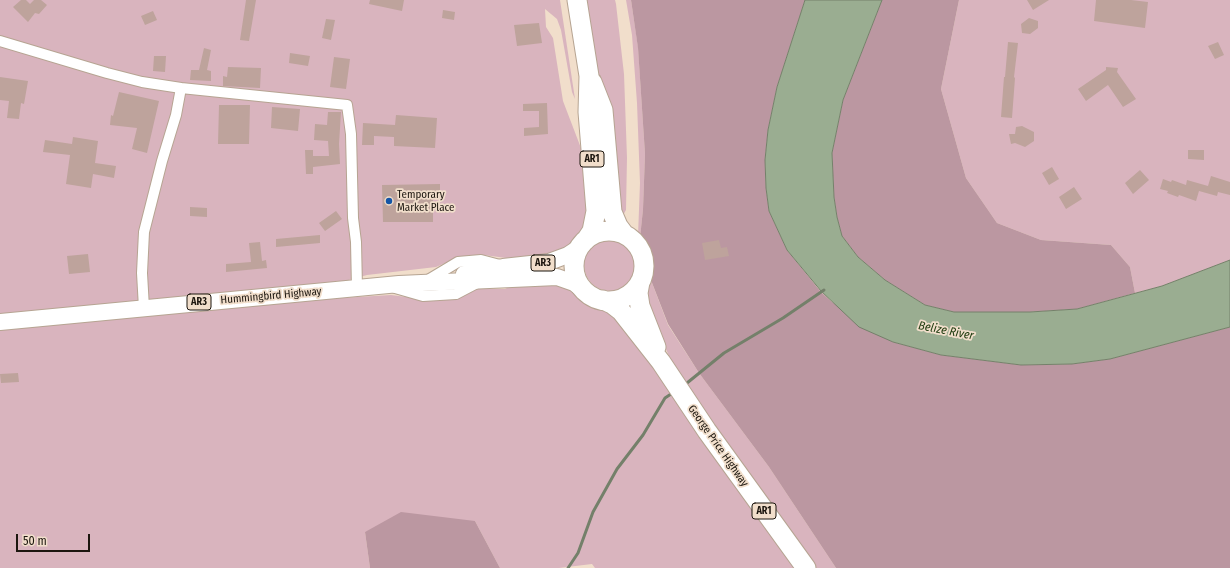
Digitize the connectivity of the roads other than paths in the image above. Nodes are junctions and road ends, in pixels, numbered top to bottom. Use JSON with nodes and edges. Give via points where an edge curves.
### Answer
{"nodes":[{"id":1,"x":577,"y":0,"type":"edge"},
{"id":2,"x":0,"y":42,"type":"edge"},
{"id":3,"x":589,"y":76,"type":"junction"},
{"id":4,"x":181,"y":88,"type":"junction"},
{"id":5,"x":624,"y":234,"type":"junction"},
{"id":6,"x":583,"y":243,"type":"junction"},
{"id":7,"x":640,"y":282,"type":"junction"},
{"id":8,"x":393,"y":285,"type":"junction"},
{"id":9,"x":356,"y":288,"type":"junction"},
{"id":10,"x":585,"y":291,"type":"junction"},
{"id":11,"x":603,"y":300,"type":"junction"},
{"id":12,"x":144,"y":308,"type":"junction"},
{"id":13,"x":0,"y":322,"type":"edge"},
{"id":14,"x":661,"y":362,"type":"junction"},
{"id":15,"x":806,"y":568,"type":"edge"}],
"edges":[{"from":1,"to":3,"type":"highway","number":"AR1"},
{"from":2,"to":4,"type":"street","via":[[142,82]]},
{"from":3,"to":5,"type":"highway","number":"AR1","via":[[603,110],[612,212]]},
{"from":3,"to":6,"type":"highway","number":"AR1","via":[[588,112],[596,211],[592,231]]},
{"from":4,"to":9,"type":"street","via":[[347,105],[351,134]]},
{"from":4,"to":12,"type":"street","via":[[144,232]]},
{"from":5,"to":6,"type":"highway","via":[[613,231],[601,232]]},
{"from":5,"to":7,"type":"highway","via":[[637,245],[643,257],[644,269]]},
{"from":6,"to":8,"type":"main road","name":"Hummingbird Highway","number":"AR3","via":[[568,255],[549,262]]},
{"from":6,"to":10,"type":"highway","via":[[575,258],[575,270],[578,281]]},
{"from":7,"to":11,"type":"highway","via":[[624,297]]},
{"from":7,"to":14,"type":"highway","name":"George Price Highway","number":"AR1","via":[[640,306]]},
{"from":8,"to":9,"type":"main road","name":"Hummingbird Highway","number":"AR3"},
{"from":8,"to":10,"type":"main road","name":"Hummingbird Highway","number":"AR3","via":[[557,277],[574,283]]},
{"from":9,"to":12,"type":"main road","name":"Hummingbird Highway","number":"AR3"},
{"from":10,"to":11,"type":"highway"},
{"from":11,"to":14,"type":"highway","name":"George Price Highway","number":"AR1","via":[[621,311]]},
{"from":12,"to":13,"type":"main road","name":"Hummingbird Highway","number":"AR3"},
{"from":14,"to":15,"type":"highway","name":"George Price Highway","number":"AR1","via":[[723,454]]}]}
